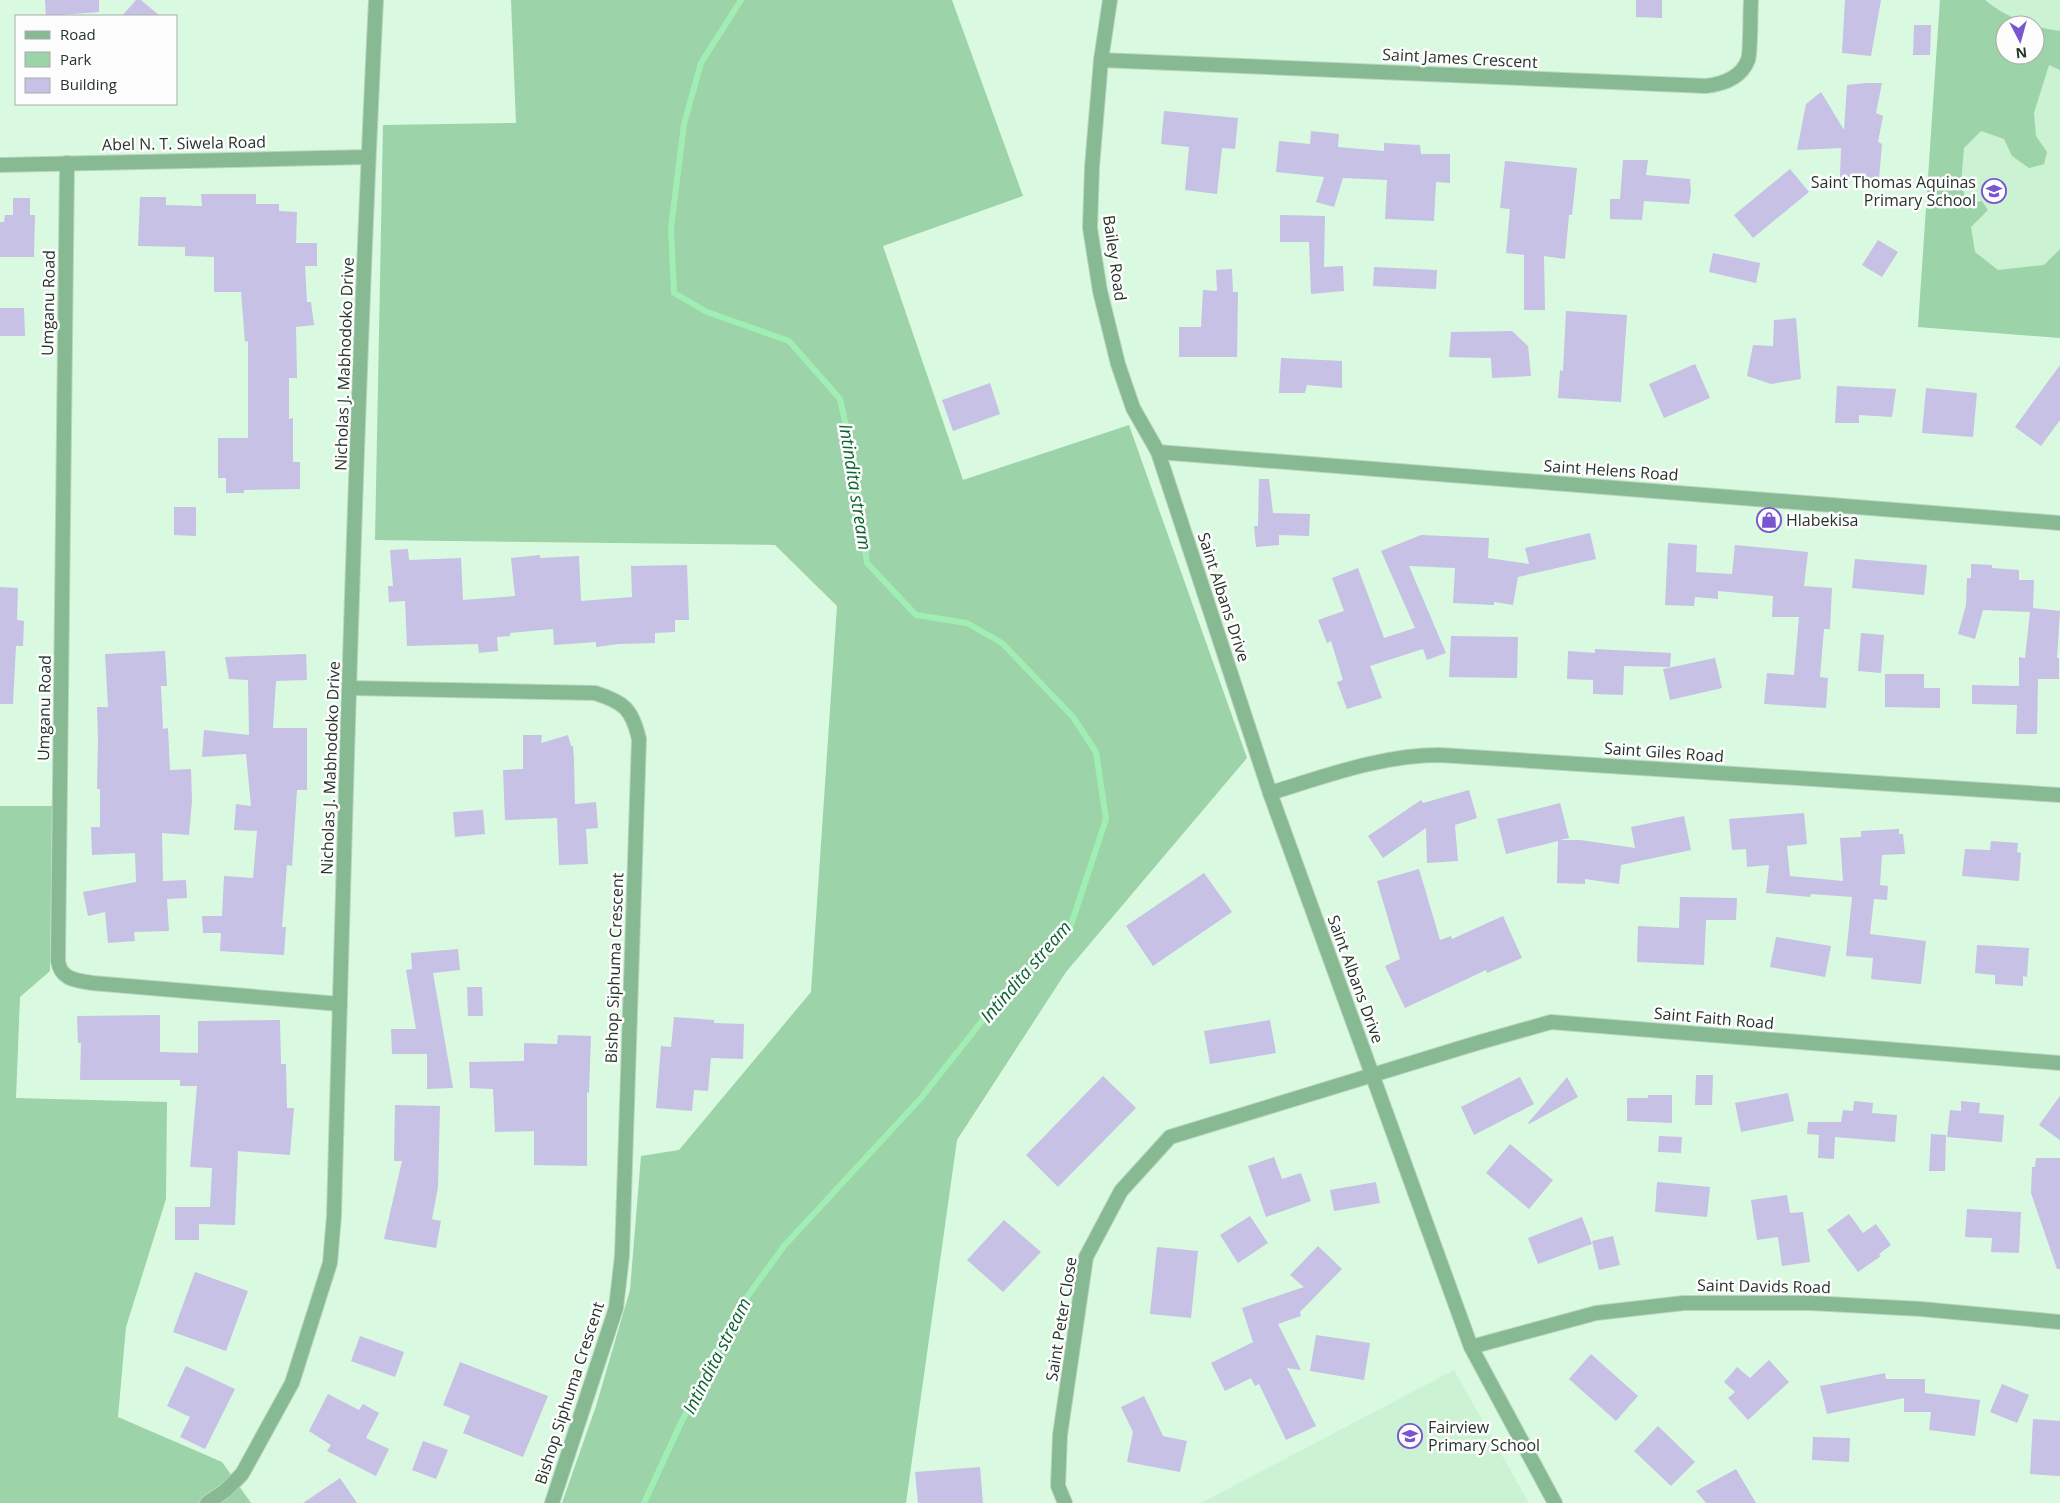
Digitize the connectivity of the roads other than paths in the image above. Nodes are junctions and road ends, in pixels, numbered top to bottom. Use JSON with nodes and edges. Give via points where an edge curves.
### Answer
{"nodes":[{"id":1,"x":376,"y":0,"type":"edge"},
{"id":2,"x":1110,"y":0,"type":"edge"},
{"id":3,"x":1751,"y":0,"type":"edge"},
{"id":4,"x":1101,"y":60,"type":"junction"},
{"id":5,"x":368,"y":157,"type":"junction"},
{"id":6,"x":67,"y":163,"type":"junction"},
{"id":7,"x":0,"y":165,"type":"edge"},
{"id":8,"x":1158,"y":452,"type":"junction"},
{"id":9,"x":2060,"y":523,"type":"edge"},
{"id":10,"x":350,"y":688,"type":"junction"},
{"id":11,"x":1270,"y":793,"type":"junction"},
{"id":12,"x":2060,"y":796,"type":"edge"},
{"id":13,"x":340,"y":1004,"type":"junction"},
{"id":14,"x":2060,"y":1063,"type":"edge"},
{"id":15,"x":1373,"y":1076,"type":"junction"},
{"id":16,"x":2060,"y":1322,"type":"edge"},
{"id":17,"x":1471,"y":1347,"type":"junction"},
{"id":18,"x":207,"y":1503,"type":"edge"},
{"id":19,"x":552,"y":1503,"type":"edge"},
{"id":20,"x":1065,"y":1503,"type":"edge"},
{"id":21,"x":1555,"y":1503,"type":"edge"}],
"edges":[{"from":1,"to":5,"type":"street","name":"Nicholas J. Mabhodoko Drive"},
{"from":2,"to":4,"type":"street","name":"Bailey Road"},
{"from":3,"to":4,"type":"street","name":"Saint James Crescent","via":[[1748,60],[1730,81],[1721,85]]},
{"from":4,"to":8,"type":"street","name":"Bailey Road","via":[[1090,228],[1100,292],[1118,364],[1132,408]]},
{"from":5,"to":6,"type":"street","name":"Abel N. T. Siwela Road"},
{"from":5,"to":10,"type":"street","name":"Nicholas J. Mabhodoko Drive"},
{"from":6,"to":7,"type":"street","name":"Abel N. T. Siwela Road"},
{"from":6,"to":13,"type":"street","name":"Umganu Road","via":[[60,968],[69,979],[92,983]]},
{"from":8,"to":9,"type":"street","name":"Saint Helens Road"},
{"from":8,"to":11,"type":"street","name":"Saint Albans Drive"},
{"from":10,"to":13,"type":"street","name":"Nicholas J. Mabhodoko Drive"},
{"from":10,"to":19,"type":"street","name":"Bishop Siphuma Crescent","via":[[595,693],[614,699],[627,708],[635,720],[639,739],[622,1256],[616,1308]]},
{"from":11,"to":12,"type":"street","name":"Saint Giles Road","via":[[1374,762],[1413,755],[1440,755]]},
{"from":11,"to":15,"type":"street","name":"Saint Albans Drive"},
{"from":13,"to":18,"type":"street","name":"Nicholas J. Mabhodoko Drive","via":[[330,1264],[292,1383],[242,1474]]},
{"from":14,"to":15,"type":"street","name":"Saint Faith Road","via":[[1551,1022]]},
{"from":15,"to":17,"type":"street","name":"Saint Albans Drive"},
{"from":15,"to":20,"type":"street","name":"Saint Peter Close","via":[[1170,1137],[1121,1191],[1086,1258],[1060,1434],[1058,1486]]},
{"from":16,"to":17,"type":"street","name":"Saint Davids Road","via":[[1810,1303],[1684,1303],[1596,1313]]},
{"from":17,"to":21,"type":"street","name":"Saint Albans Drive"}]}
